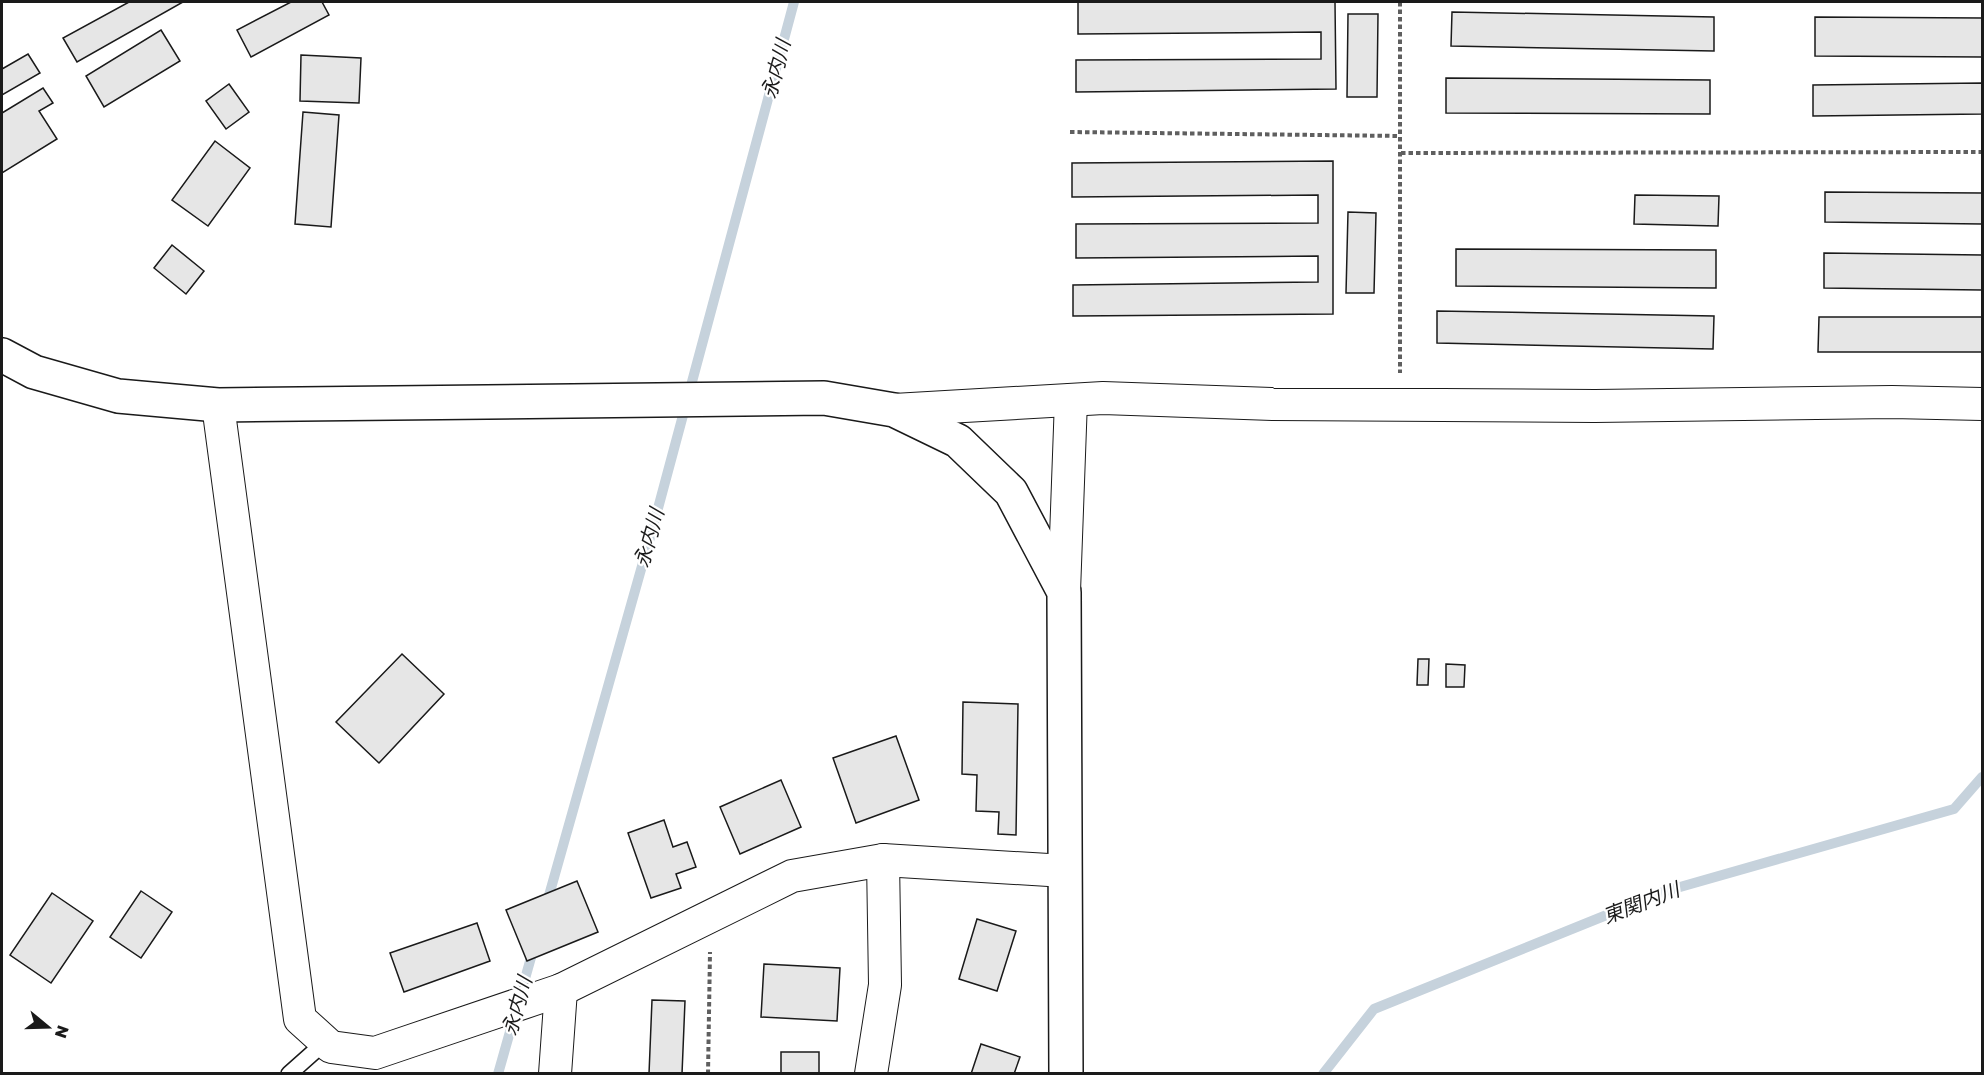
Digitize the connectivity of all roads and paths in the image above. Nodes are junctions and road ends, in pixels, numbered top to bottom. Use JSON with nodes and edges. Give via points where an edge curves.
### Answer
{"nodes":[{"id":1,"x":1400,"y":2,"type":"edge"},
{"id":2,"x":1070,"y":132,"type":"dead end"},
{"id":3,"x":1400,"y":136,"type":"junction"},
{"id":4,"x":1983,"y":152,"type":"edge"},
{"id":5,"x":1401,"y":153,"type":"junction"},
{"id":6,"x":2,"y":355,"type":"edge"},
{"id":7,"x":1071,"y":400,"type":"junction"},
{"id":8,"x":1983,"y":404,"type":"edge"},
{"id":9,"x":218,"y":405,"type":"junction"},
{"id":10,"x":1400,"y":405,"type":"junction"},
{"id":11,"x":894,"y":410,"type":"junction"},
{"id":12,"x":1064,"y":592,"type":"junction"},
{"id":13,"x":884,"y":860,"type":"junction"},
{"id":14,"x":1065,"y":871,"type":"junction"},
{"id":15,"x":711,"y":916,"type":"junction"},
{"id":16,"x":561,"y":990,"type":"junction"},
{"id":17,"x":325,"y":1042,"type":"junction"},
{"id":18,"x":289,"y":1074,"type":"edge"},
{"id":19,"x":555,"y":1074,"type":"edge"},
{"id":20,"x":708,"y":1074,"type":"edge"},
{"id":21,"x":871,"y":1074,"type":"edge"},
{"id":22,"x":1065,"y":1074,"type":"edge"}],
"edges":[{"from":1,"to":3,"type":"path"},
{"from":2,"to":3,"type":"path"},
{"from":3,"to":5,"type":"path"},
{"from":4,"to":5,"type":"path"},
{"from":5,"to":10,"type":"path"},
{"from":6,"to":9,"type":"street","via":[[34,372],[118,396]]},
{"from":7,"to":10,"type":"street"},
{"from":7,"to":11,"type":"street"},
{"from":7,"to":12,"type":"street"},
{"from":8,"to":10,"type":"street"},
{"from":9,"to":11,"type":"street","via":[[824,398]]},
{"from":9,"to":17,"type":"street","via":[[300,1019]]},
{"from":11,"to":12,"type":"street","via":[[958,441],[1011,492]]},
{"from":12,"to":14,"type":"street"},
{"from":13,"to":14,"type":"street"},
{"from":13,"to":15,"type":"street","via":[[792,876]]},
{"from":13,"to":21,"type":"street","via":[[885,986]]},
{"from":14,"to":22,"type":"street"},
{"from":15,"to":16,"type":"street"},
{"from":15,"to":20,"type":"path"},
{"from":16,"to":17,"type":"street","via":[[375,1053],[331,1047]]},
{"from":16,"to":19,"type":"street"},
{"from":17,"to":18,"type":"lane"}]}
